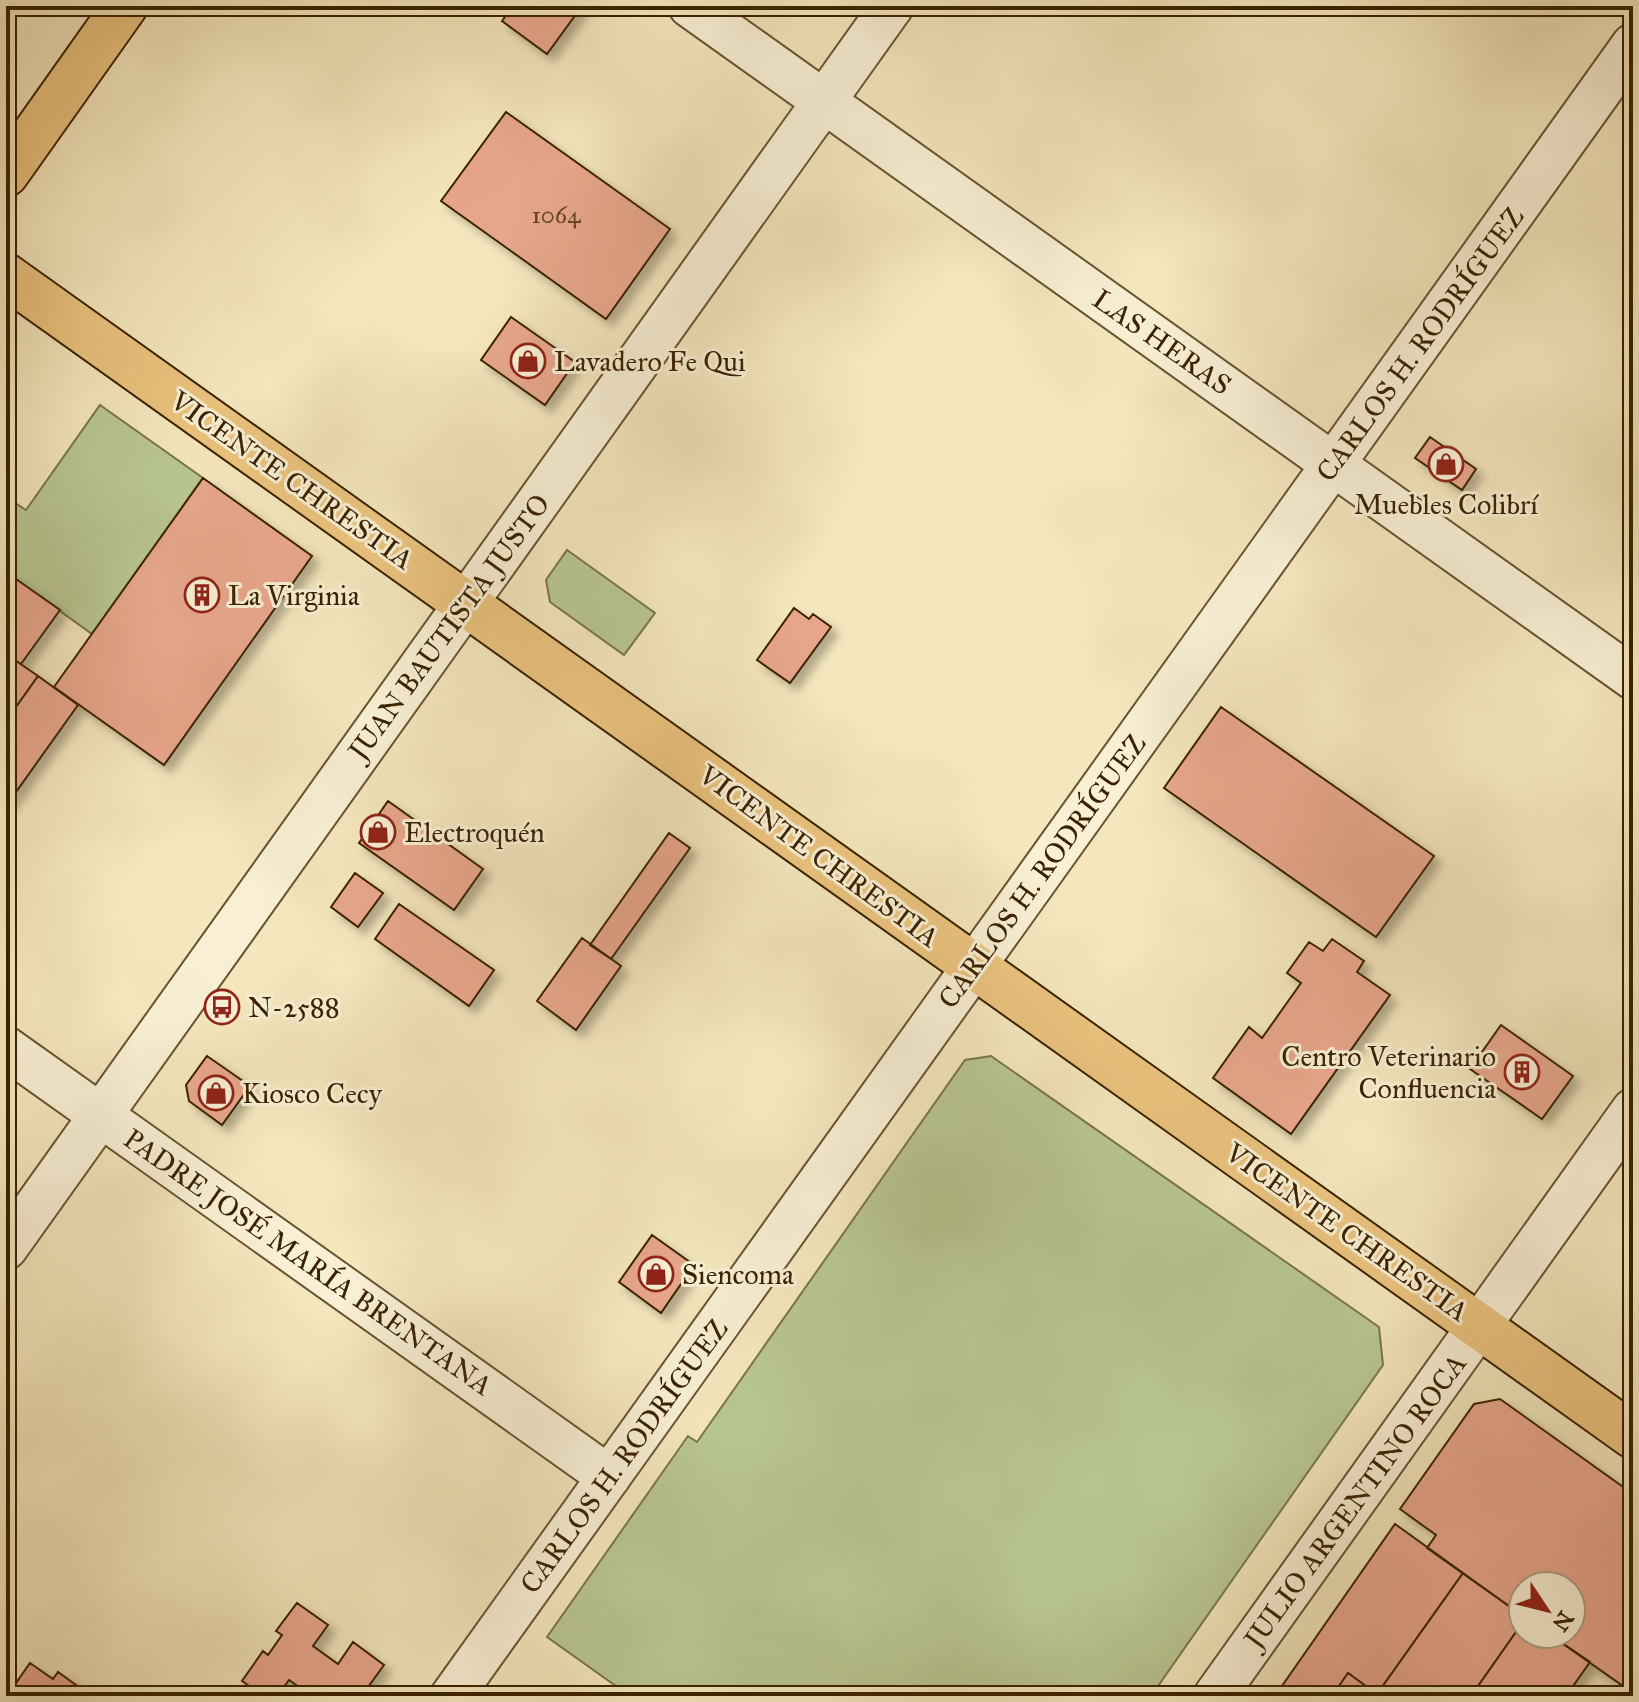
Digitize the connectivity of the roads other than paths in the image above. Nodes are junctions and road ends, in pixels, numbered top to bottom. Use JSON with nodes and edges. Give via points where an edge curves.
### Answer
{"nodes":[{"id":1,"x":125,"y":6,"type":"edge"},
{"id":2,"x":690,"y":6,"type":"edge"},
{"id":3,"x":892,"y":6,"type":"edge"},
{"id":4,"x":1633,"y":45,"type":"edge"},
{"id":5,"x":824,"y":101,"type":"junction"},
{"id":6,"x":6,"y":174,"type":"edge"},
{"id":7,"x":6,"y":276,"type":"edge"},
{"id":8,"x":1333,"y":464,"type":"junction"},
{"id":9,"x":466,"y":604,"type":"junction"},
{"id":10,"x":1633,"y":678,"type":"edge"},
{"id":11,"x":974,"y":967,"type":"junction"},
{"id":12,"x":6,"y":1048,"type":"edge"},
{"id":13,"x":1633,"y":1110,"type":"edge"},
{"id":14,"x":101,"y":1115,"type":"junction"},
{"id":15,"x":6,"y":1248,"type":"edge"},
{"id":16,"x":1479,"y":1326,"type":"junction"},
{"id":17,"x":1633,"y":1436,"type":"edge"},
{"id":18,"x":609,"y":1477,"type":"junction"},
{"id":19,"x":452,"y":1696,"type":"edge"},
{"id":20,"x":1215,"y":1696,"type":"edge"}],
"edges":[{"from":1,"to":6,"type":"main road"},
{"from":2,"to":5,"type":"street","name":"LAS HERAS"},
{"from":3,"to":5,"type":"street","name":"JUAN BAUTISTA JUSTO"},
{"from":4,"to":8,"type":"street","name":"CARLOS H. RODRÍGUEZ"},
{"from":5,"to":8,"type":"street","name":"LAS HERAS"},
{"from":5,"to":9,"type":"street","name":"JUAN BAUTISTA JUSTO"},
{"from":7,"to":9,"type":"main road","name":"VICENTE CHRESTIA"},
{"from":8,"to":10,"type":"street","name":"LAS HERAS"},
{"from":8,"to":11,"type":"street","name":"CARLOS H. RODRÍGUEZ"},
{"from":9,"to":11,"type":"main road","name":"VICENTE CHRESTIA"},
{"from":9,"to":14,"type":"street","name":"JUAN BAUTISTA JUSTO"},
{"from":11,"to":16,"type":"main road","name":"VICENTE CHRESTIA"},
{"from":11,"to":18,"type":"street","name":"CARLOS H. RODRÍGUEZ"},
{"from":12,"to":14,"type":"street","name":"PADRE JOSÉ MARÍA BRENTANA"},
{"from":13,"to":16,"type":"street","name":"JULIO ARGENTINO ROCA"},
{"from":14,"to":15,"type":"street","name":"JUAN BAUTISTA JUSTO"},
{"from":14,"to":18,"type":"street","name":"PADRE JOSÉ MARÍA BRENTANA"},
{"from":16,"to":17,"type":"main road","name":"VICENTE CHRESTIA"},
{"from":16,"to":20,"type":"street","name":"JULIO ARGENTINO ROCA"},
{"from":18,"to":19,"type":"street","name":"CARLOS H. RODRÍGUEZ"}]}
